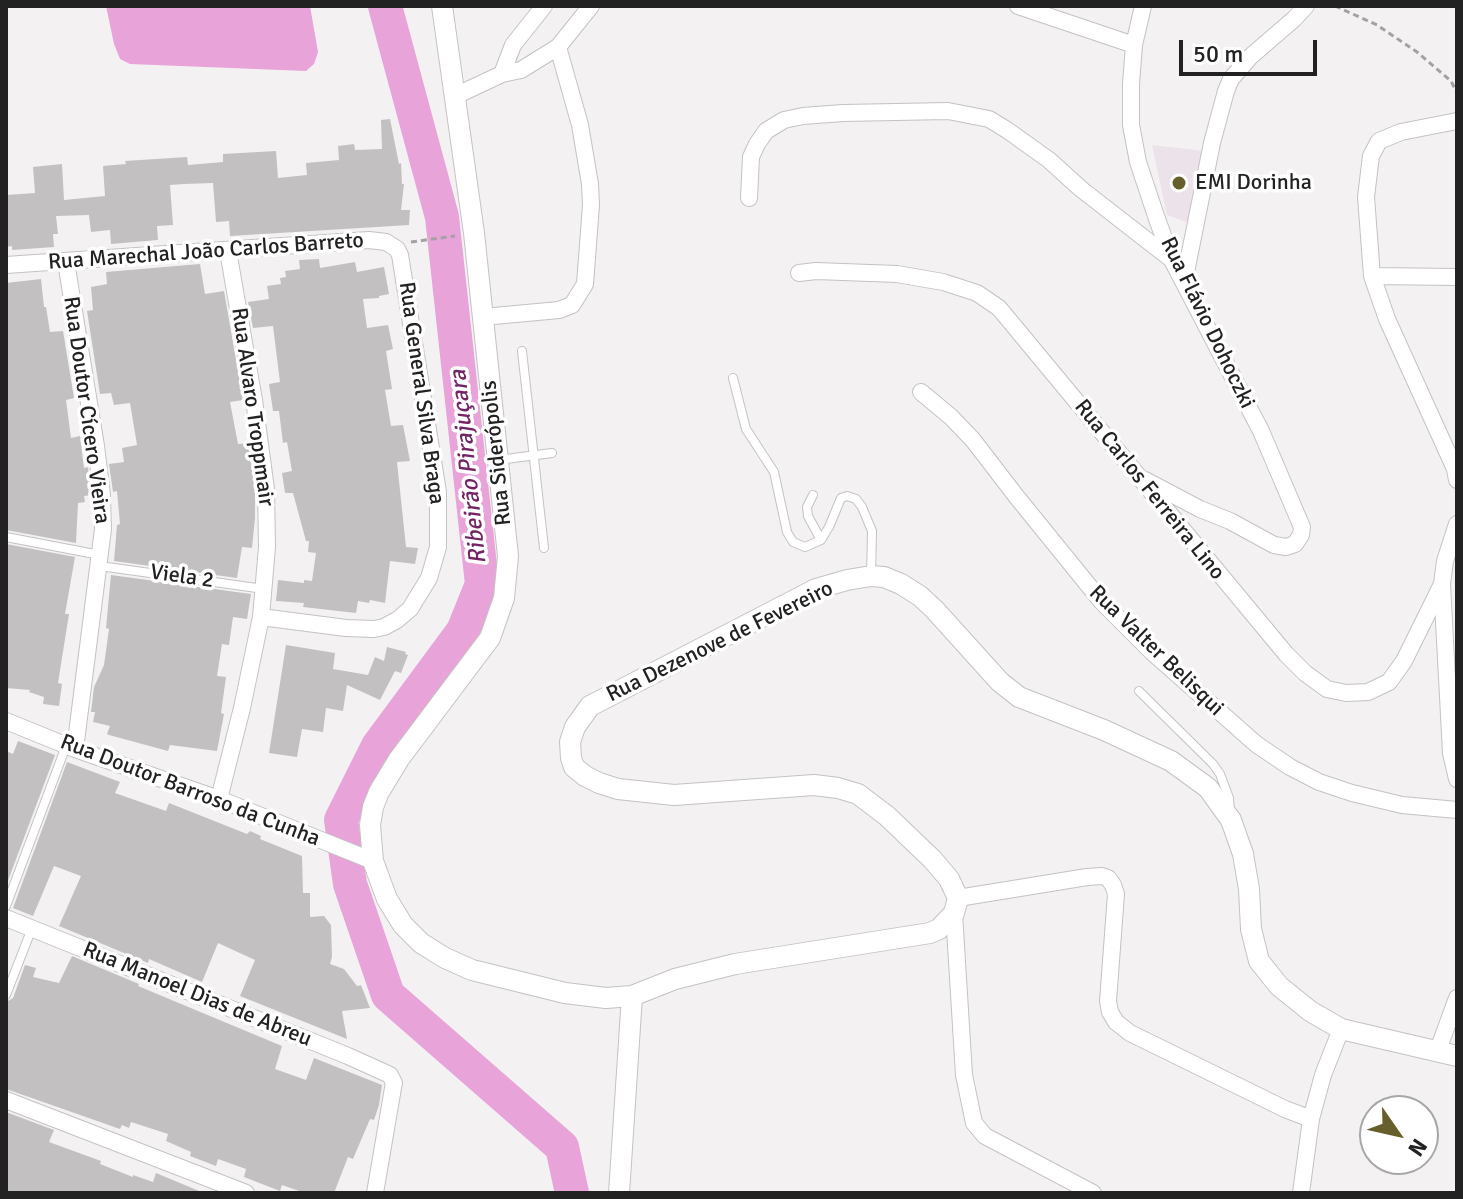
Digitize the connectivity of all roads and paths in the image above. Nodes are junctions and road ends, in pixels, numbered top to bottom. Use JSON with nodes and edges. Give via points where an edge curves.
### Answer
{"nodes":[{"id":1,"x":442,"y":6,"type":"edge"},
{"id":2,"x":544,"y":6,"type":"edge"},
{"id":3,"x":591,"y":6,"type":"edge"},
{"id":4,"x":1018,"y":6,"type":"edge"},
{"id":5,"x":1143,"y":6,"type":"edge"},
{"id":6,"x":1306,"y":6,"type":"edge"},
{"id":7,"x":1335,"y":6,"type":"edge"},
{"id":8,"x":1134,"y":45,"type":"junction"},
{"id":9,"x":558,"y":47,"type":"junction"},
{"id":10,"x":502,"y":74,"type":"junction"},
{"id":11,"x":1457,"y":93,"type":"edge"},
{"id":12,"x":455,"y":96,"type":"junction"},
{"id":13,"x":1457,"y":121,"type":"edge"},
{"id":14,"x":749,"y":198,"type":"dead end"},
{"id":15,"x":455,"y":236,"type":"dead end"},
{"id":16,"x":421,"y":240,"type":"dead end"},
{"id":17,"x":228,"y":251,"type":"junction"},
{"id":18,"x":400,"y":255,"type":"joint"},
{"id":19,"x":1172,"y":260,"type":"junction"},
{"id":20,"x":66,"y":262,"type":"junction"},
{"id":21,"x":6,"y":265,"type":"edge"},
{"id":22,"x":799,"y":273,"type":"dead end"},
{"id":23,"x":1372,"y":276,"type":"junction"},
{"id":24,"x":1457,"y":277,"type":"edge"},
{"id":25,"x":1184,"y":282,"type":"junction"},
{"id":26,"x":483,"y":317,"type":"junction"},
{"id":27,"x":522,"y":351,"type":"dead end"},
{"id":28,"x":733,"y":378,"type":"dead end"},
{"id":29,"x":921,"y":392,"type":"dead end"},
{"id":30,"x":552,"y":453,"type":"dead end"},
{"id":31,"x":535,"y":455,"type":"junction"},
{"id":32,"x":498,"y":460,"type":"junction"},
{"id":33,"x":1137,"y":476,"type":"junction"},
{"id":34,"x":1457,"y":480,"type":"edge"},
{"id":35,"x":813,"y":495,"type":"dead end"},
{"id":36,"x":1457,"y":524,"type":"edge"},
{"id":37,"x":6,"y":537,"type":"edge"},
{"id":38,"x":821,"y":540,"type":"junction"},
{"id":39,"x":544,"y":548,"type":"dead end"},
{"id":40,"x":100,"y":561,"type":"junction"},
{"id":41,"x":871,"y":576,"type":"junction"},
{"id":42,"x":1442,"y":584,"type":"junction"},
{"id":43,"x":264,"y":589,"type":"junction"},
{"id":44,"x":261,"y":617,"type":"junction"},
{"id":45,"x":1139,"y":691,"type":"dead end"},
{"id":46,"x":6,"y":721,"type":"edge"},
{"id":47,"x":71,"y":747,"type":"junction"},
{"id":48,"x":1457,"y":779,"type":"edge"},
{"id":49,"x":219,"y":799,"type":"junction"},
{"id":50,"x":1457,"y":810,"type":"edge"},
{"id":51,"x":1231,"y":820,"type":"junction"},
{"id":52,"x":373,"y":861,"type":"junction"},
{"id":53,"x":956,"y":905,"type":"junction"},
{"id":54,"x":6,"y":906,"type":"edge"},
{"id":55,"x":6,"y":918,"type":"edge"},
{"id":56,"x":32,"y":928,"type":"junction"},
{"id":57,"x":6,"y":995,"type":"edge"},
{"id":58,"x":632,"y":996,"type":"junction"},
{"id":59,"x":1457,"y":998,"type":"edge"},
{"id":60,"x":1341,"y":1029,"type":"junction"},
{"id":61,"x":1448,"y":1053,"type":"edge"},
{"id":62,"x":6,"y":1100,"type":"edge"},
{"id":63,"x":1311,"y":1119,"type":"junction"},
{"id":64,"x":246,"y":1193,"type":"edge"},
{"id":65,"x":375,"y":1193,"type":"edge"},
{"id":66,"x":619,"y":1193,"type":"edge"},
{"id":67,"x":1093,"y":1193,"type":"edge"},
{"id":68,"x":1301,"y":1193,"type":"edge"}],
"edges":[{"from":1,"to":12,"type":"street","name":"Rua Siderópolis"},
{"from":2,"to":10,"type":"street","via":[[513,45]]},
{"from":3,"to":9,"type":"street"},
{"from":4,"to":8,"type":"street"},
{"from":5,"to":8,"type":"street","name":"Rua Flávio Dohoczki"},
{"from":6,"to":25,"type":"street","via":[[1231,79],[1212,143]]},
{"from":7,"to":11,"type":"path","via":[[1417,52],[1451,81]]},
{"from":8,"to":19,"type":"street","name":"Rua Flávio Dohoczki","via":[[1131,125],[1138,162]]},
{"from":9,"to":10,"type":"street","via":[[521,70]]},
{"from":9,"to":26,"type":"street","via":[[590,184],[585,284],[566,308]]},
{"from":10,"to":12,"type":"street"},
{"from":12,"to":26,"type":"street","name":"Rua Siderópolis"},
{"from":13,"to":23,"type":"street","via":[[1379,141],[1371,156],[1366,197]]},
{"from":14,"to":19,"type":"street","via":[[751,157],[766,131],[784,120],[948,111],[989,119],[1007,130]]},
{"from":15,"to":16,"type":"path"},
{"from":17,"to":18,"type":"street","name":"Rua Marechal João Carlos Barreto","via":[[369,240],[393,245]]},
{"from":17,"to":20,"type":"street","name":"Rua Marechal João Carlos Barreto"},
{"from":17,"to":43,"type":"street","name":"Rua Alvaro Troppmair","via":[[266,489]]},
{"from":18,"to":44,"type":"street","name":"Rua General Silva Braga","via":[[438,492],[438,547],[429,578],[410,609],[384,627],[346,628]]},
{"from":19,"to":25,"type":"street","name":"Rua Flávio Dohoczki"},
{"from":20,"to":21,"type":"street","name":"Rua Marechal João Carlos Barreto"},
{"from":20,"to":40,"type":"street","name":"Rua Doutor Cícero Vieira","via":[[102,495]]},
{"from":22,"to":33,"type":"street","name":"Rua Carlos Ferreira Lino","via":[[897,274],[977,293],[1021,333]]},
{"from":23,"to":24,"type":"street"},
{"from":23,"to":34,"type":"street"},
{"from":25,"to":33,"type":"street","name":"Rua Flávio Dohoczki","via":[[1261,431],[1301,535],[1295,544],[1274,545]]},
{"from":26,"to":32,"type":"street","name":"Rua Siderópolis"},
{"from":27,"to":31,"type":"lane"},
{"from":28,"to":38,"type":"lane","via":[[746,429],[774,472],[787,532],[805,547]]},
{"from":29,"to":50,"type":"street","name":"Rua Valter Belisqui","via":[[973,440],[1102,602],[1256,744],[1319,782],[1402,805]]},
{"from":30,"to":31,"type":"lane"},
{"from":31,"to":32,"type":"lane"},
{"from":31,"to":39,"type":"lane"},
{"from":32,"to":52,"type":"street","name":"Rua Siderópolis","via":[[508,556],[504,598],[490,638],[379,792],[370,825]]},
{"from":33,"to":42,"type":"street","name":"Rua Carlos Ferreira Lino","via":[[1286,654],[1327,689],[1368,692],[1389,682]]},
{"from":35,"to":38,"type":"lane","via":[[808,516]]},
{"from":36,"to":42,"type":"street"},
{"from":37,"to":40,"type":"lane","name":"Viela 2"},
{"from":38,"to":41,"type":"lane","via":[[841,498],[856,499],[872,531]]},
{"from":40,"to":43,"type":"lane","name":"Viela 2"},
{"from":40,"to":47,"type":"street","name":"Rua Doutor Cícero Vieira"},
{"from":41,"to":51,"type":"street","via":[[920,596],[1019,697],[1171,761],[1208,788]]},
{"from":41,"to":53,"type":"street","name":"Rua Dezenove de Fevereiro","via":[[816,589],[590,706],[575,727],[571,758],[585,776],[618,789],[674,795],[814,785],[858,794],[933,860],[949,879]]},
{"from":42,"to":48,"type":"street"},
{"from":43,"to":44,"type":"street","name":"Rua Alvaro Troppmair"},
{"from":44,"to":49,"type":"street","name":"Rua Alvaro Troppmair"},
{"from":45,"to":51,"type":"lane","via":[[1213,764],[1229,798]]},
{"from":46,"to":47,"type":"street","name":"Rua Doutor Barroso da Cunha"},
{"from":47,"to":49,"type":"street","name":"Rua Doutor Barroso da Cunha"},
{"from":47,"to":54,"type":"lane"},
{"from":49,"to":52,"type":"street","name":"Rua Doutor Barroso da Cunha"},
{"from":51,"to":60,"type":"street","via":[[1243,854],[1259,961],[1279,986]]},
{"from":52,"to":58,"type":"street","via":[[403,925],[445,958],[565,993]]},
{"from":53,"to":58,"type":"street","via":[[930,933],[735,964]]},
{"from":53,"to":63,"type":"street","via":[[1076,878],[1108,878],[1116,894],[1108,1001],[1116,1022]]},
{"from":53,"to":67,"type":"street","via":[[964,1075],[974,1123],[985,1136]]},
{"from":55,"to":56,"type":"street","name":"Rua Manoel Dias de Abreu"},
{"from":56,"to":57,"type":"lane"},
{"from":56,"to":65,"type":"street","name":"Rua Manoel Dias de Abreu","via":[[387,1073],[394,1083]]},
{"from":58,"to":66,"type":"street"},
{"from":59,"to":61,"type":"street"},
{"from":60,"to":61,"type":"street"},
{"from":60,"to":63,"type":"street"},
{"from":62,"to":64,"type":"street"},
{"from":63,"to":68,"type":"street"}]}
